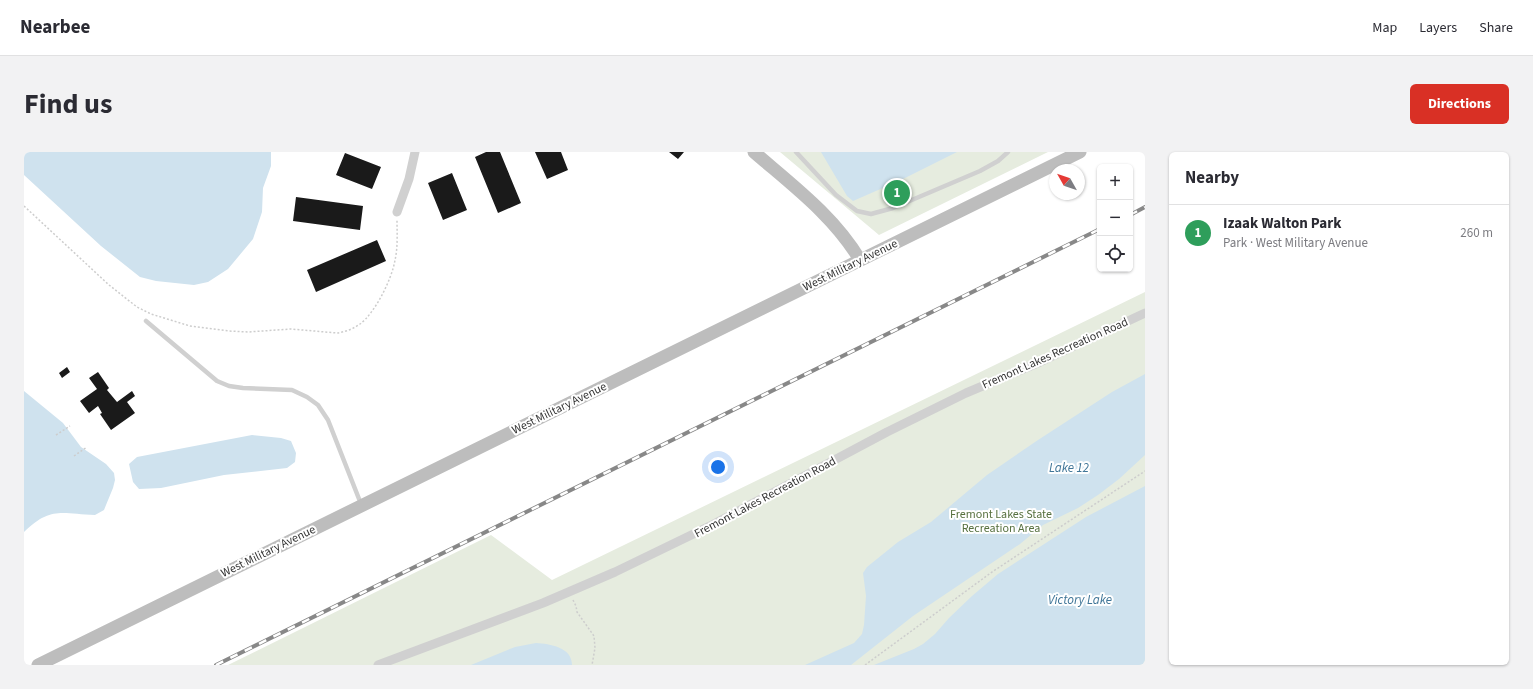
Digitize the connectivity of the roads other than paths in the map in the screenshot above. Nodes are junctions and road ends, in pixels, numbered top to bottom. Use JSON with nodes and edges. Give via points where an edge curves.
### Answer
{"nodes":[{"id":1,"x":415,"y":152,"type":"edge"},
{"id":2,"x":754,"y":152,"type":"edge"},
{"id":3,"x":796,"y":152,"type":"edge"},
{"id":4,"x":1008,"y":152,"type":"edge"},
{"id":5,"x":1080,"y":152,"type":"edge"},
{"id":6,"x":397,"y":212,"type":"road end"},
{"id":7,"x":860,"y":260,"type":"junction"},
{"id":8,"x":1145,"y":313,"type":"edge"},
{"id":9,"x":146,"y":321,"type":"dead end"},
{"id":10,"x":361,"y":506,"type":"junction"},
{"id":11,"x":38,"y":665,"type":"edge"},
{"id":12,"x":378,"y":665,"type":"edge"}],
"edges":[{"from":1,"to":6,"type":"street","via":[[409,179]]},
{"from":2,"to":7,"type":"street","via":[[829,219]]},
{"from":3,"to":4,"type":"lane","via":[[836,195],[857,211],[871,214],[893,208],[980,171]]},
{"from":5,"to":7,"type":"street","name":"West Military Avenue"},
{"from":7,"to":10,"type":"street","name":"West Military Avenue"},
{"from":8,"to":12,"type":"street","name":"Fremont Lakes Recreation Road","via":[[966,393],[683,540],[615,572],[506,617]]},
{"from":9,"to":10,"type":"lane","via":[[222,384],[243,388],[292,390],[318,405],[328,420]]},
{"from":10,"to":11,"type":"street","name":"West Military Avenue"}]}
